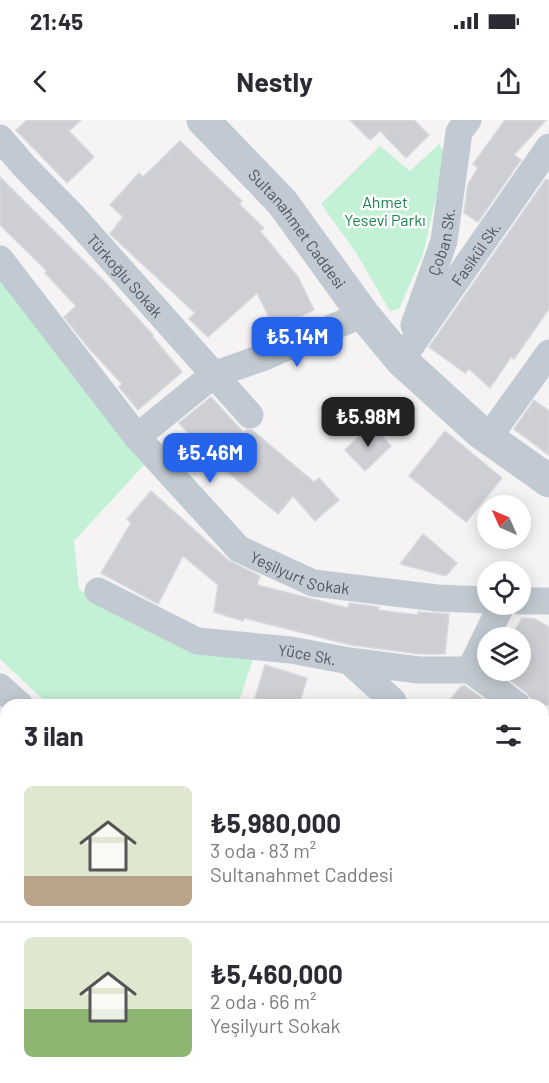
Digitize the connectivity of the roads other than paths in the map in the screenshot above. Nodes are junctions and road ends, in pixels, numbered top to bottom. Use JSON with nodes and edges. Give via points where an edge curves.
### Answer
{"nodes":[{"id":1,"x":203,"y":120,"type":"edge"},
{"id":2,"x":458,"y":124,"type":"edge"},
{"id":3,"x":0,"y":138,"type":"edge"},
{"id":4,"x":549,"y":147,"type":"edge"},
{"id":5,"x":0,"y":259,"type":"edge"},
{"id":6,"x":363,"y":314,"type":"junction"},
{"id":7,"x":549,"y":353,"type":"edge"},
{"id":8,"x":401,"y":360,"type":"junction"},
{"id":9,"x":213,"y":375,"type":"junction"},
{"id":10,"x":250,"y":415,"type":"dead end"},
{"id":11,"x":137,"y":437,"type":"junction"},
{"id":12,"x":488,"y":438,"type":"junction"},
{"id":13,"x":549,"y":481,"type":"edge"},
{"id":14,"x":98,"y":591,"type":"dead end"},
{"id":15,"x":477,"y":600,"type":"edge"},
{"id":16,"x":531,"y":601,"type":"edge"},
{"id":17,"x":549,"y":602,"type":"edge"},
{"id":18,"x":497,"y":615,"type":"edge"},
{"id":19,"x":349,"y":661,"type":"junction"},
{"id":20,"x":470,"y":670,"type":"junction"},
{"id":21,"x":0,"y":687,"type":"edge"},
{"id":22,"x":13,"y":699,"type":"edge"},
{"id":23,"x":391,"y":699,"type":"edge"},
{"id":24,"x":509,"y":699,"type":"edge"}],
"edges":[{"from":1,"to":6,"type":"street","name":"Sultanahmet Caddesi","via":[[282,202]]},
{"from":2,"to":8,"type":"street","name":"Çoban Sk.","via":[[444,241]]},
{"from":3,"to":9,"type":"street","name":"Türkoğlu Sokak"},
{"from":4,"to":8,"type":"street","name":"Fasikül Sk."},
{"from":5,"to":11,"type":"street","name":"Yeşilyurt Sokak"},
{"from":6,"to":8,"type":"street","name":"Sultanahmet Caddesi"},
{"from":6,"to":9,"type":"street"},
{"from":7,"to":12,"type":"street"},
{"from":8,"to":12,"type":"street","name":"Sultanahmet Caddesi"},
{"from":9,"to":10,"type":"street","name":"Türkoğlu Sokak"},
{"from":9,"to":11,"type":"street"},
{"from":11,"to":15,"type":"street","name":"Yeşilyurt Sokak","via":[[239,549],[313,583]]},
{"from":12,"to":13,"type":"street","name":"Sultanahmet Caddesi"},
{"from":14,"to":19,"type":"street","name":"Yüce Sk.","via":[[197,641],[291,650]]},
{"from":16,"to":17,"type":"street"},
{"from":18,"to":20,"type":"street"},
{"from":19,"to":20,"type":"street","name":"Yüce Sk.","via":[[419,670]]},
{"from":19,"to":23,"type":"street"},
{"from":20,"to":24,"type":"street"},
{"from":21,"to":22,"type":"street"}]}
